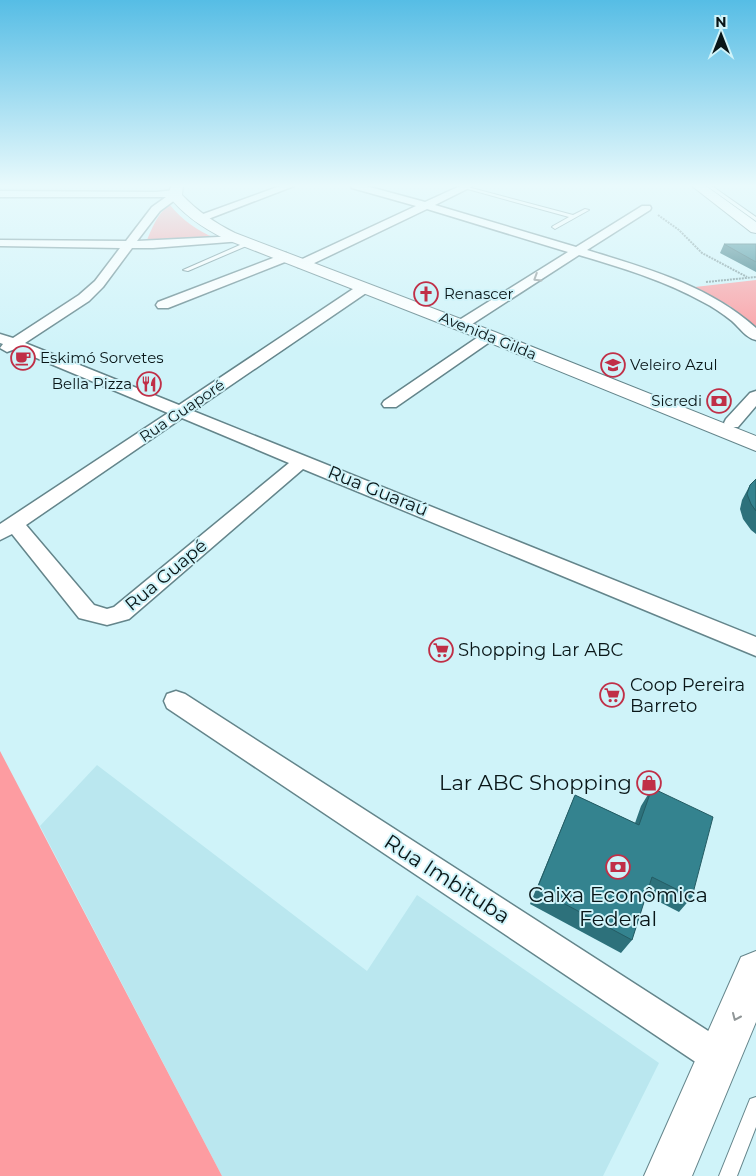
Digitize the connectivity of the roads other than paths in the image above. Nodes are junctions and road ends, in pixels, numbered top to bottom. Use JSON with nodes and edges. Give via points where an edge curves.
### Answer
{"nodes":[{"id":1,"x":130,"y":241,"type":"edge"},
{"id":2,"x":243,"y":241,"type":"junction"},
{"id":3,"x":351,"y":241,"type":"edge"},
{"id":4,"x":541,"y":241,"type":"edge"},
{"id":5,"x":595,"y":241,"type":"edge"},
{"id":6,"x":0,"y":243,"type":"edge"},
{"id":7,"x":127,"y":245,"type":"junction"},
{"id":8,"x":578,"y":252,"type":"junction"},
{"id":9,"x":286,"y":257,"type":"junction"},
{"id":10,"x":302,"y":264,"type":"junction"},
{"id":11,"x":186,"y":270,"type":"dead end"},
{"id":12,"x":364,"y":288,"type":"junction"},
{"id":13,"x":163,"y":305,"type":"dead end"},
{"id":14,"x":461,"y":325,"type":"junction"},
{"id":15,"x":489,"y":336,"type":"junction"},
{"id":16,"x":756,"y":336,"type":"edge"},
{"id":17,"x":8,"y":340,"type":"edge"},
{"id":18,"x":0,"y":353,"type":"edge"},
{"id":19,"x":756,"y":396,"type":"edge"},
{"id":20,"x":390,"y":404,"type":"dead end"},
{"id":21,"x":183,"y":411,"type":"junction"},
{"id":22,"x":689,"y":417,"type":"junction"},
{"id":23,"x":732,"y":423,"type":"junction"},
{"id":24,"x":756,"y":426,"type":"edge"},
{"id":25,"x":756,"y":444,"type":"edge"},
{"id":26,"x":303,"y":460,"type":"junction"},
{"id":27,"x":7,"y":529,"type":"edge"},
{"id":28,"x":756,"y":647,"type":"edge"},
{"id":29,"x":176,"y":701,"type":"dead end"},
{"id":30,"x":756,"y":972,"type":"edge"},
{"id":31,"x":718,"y":1057,"type":"junction"},
{"id":32,"x":756,"y":1105,"type":"edge"},
{"id":33,"x":668,"y":1176,"type":"edge"},
{"id":34,"x":728,"y":1176,"type":"edge"}],
"edges":[{"from":1,"to":7,"type":"street"},
{"from":2,"to":7,"type":"street"},
{"from":2,"to":9,"type":"main road","name":"Avenida Gilda"},
{"from":2,"to":11,"type":"lane"},
{"from":3,"to":10,"type":"street"},
{"from":4,"to":8,"type":"street"},
{"from":5,"to":8,"type":"street"},
{"from":6,"to":7,"type":"street"},
{"from":7,"to":17,"type":"street","via":[[84,298]]},
{"from":8,"to":14,"type":"street","one_way":true},
{"from":8,"to":16,"type":"street","via":[[683,285],[723,307]]},
{"from":9,"to":10,"type":"main road","name":"Avenida Gilda"},
{"from":9,"to":13,"type":"street"},
{"from":10,"to":12,"type":"main road","name":"Avenida Gilda"},
{"from":12,"to":14,"type":"main road","name":"Avenida Gilda"},
{"from":12,"to":21,"type":"street","name":"Rua Guaporé"},
{"from":14,"to":15,"type":"main road","name":"Avenida Gilda"},
{"from":15,"to":20,"type":"street"},
{"from":15,"to":22,"type":"main road","name":"Avenida Gilda"},
{"from":17,"to":18,"type":"street"},
{"from":17,"to":21,"type":"street","name":"Rua Guaraú"},
{"from":19,"to":23,"type":"street"},
{"from":21,"to":26,"type":"street","name":"Rua Guaraú"},
{"from":21,"to":27,"type":"street","name":"Rua Guaporé"},
{"from":22,"to":23,"type":"main road"},
{"from":22,"to":25,"type":"main road","name":"Avenida Gilda"},
{"from":23,"to":24,"type":"main road"},
{"from":26,"to":27,"type":"street","name":"Rua Guapé","via":[[135,602],[121,613],[107,617],[87,612]]},
{"from":26,"to":28,"type":"street","name":"Rua Guaraú"},
{"from":29,"to":31,"type":"street","name":"Rua Imbituba"},
{"from":30,"to":31,"type":"main road","one_way":true},
{"from":31,"to":33,"type":"main road"},
{"from":32,"to":34,"type":"lane"}]}
